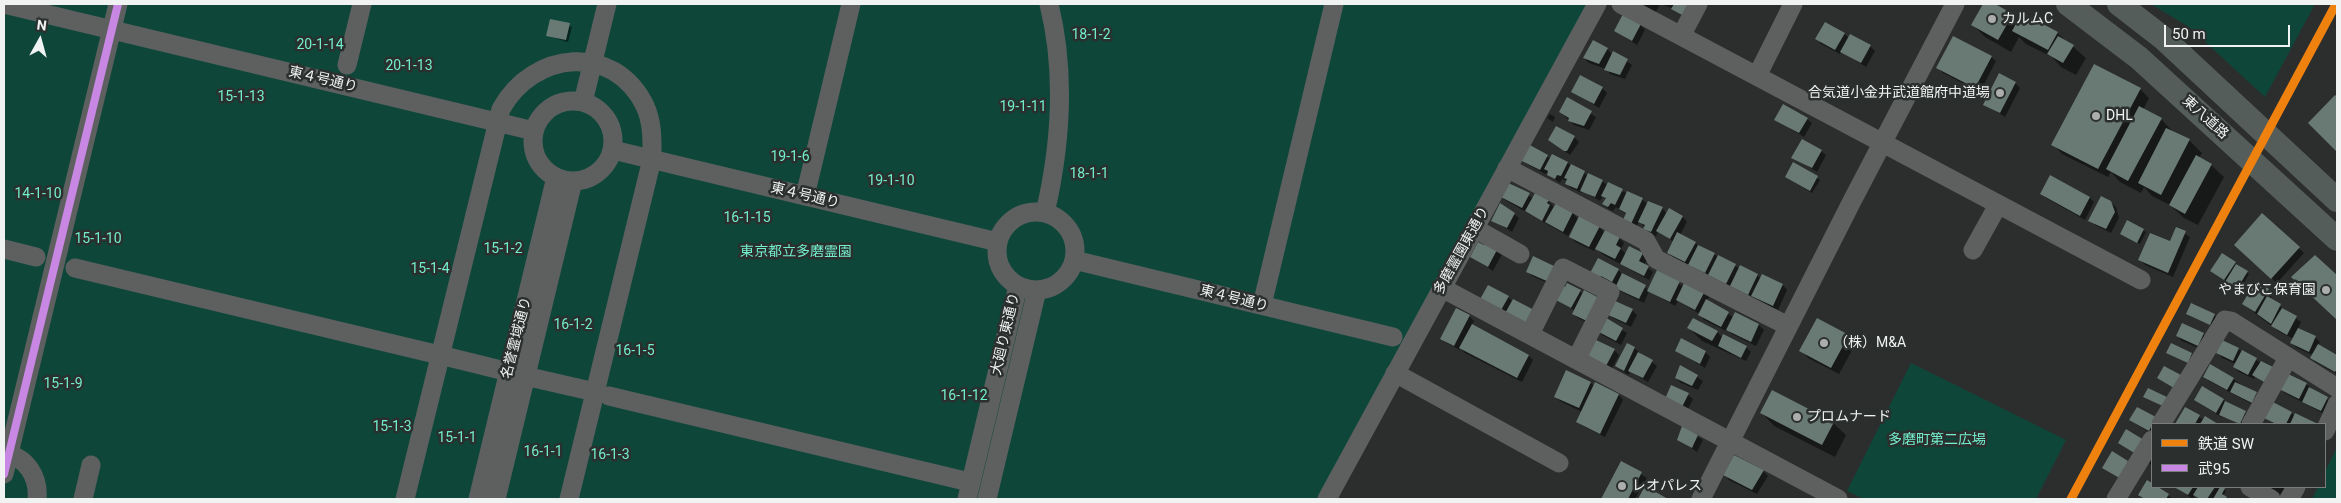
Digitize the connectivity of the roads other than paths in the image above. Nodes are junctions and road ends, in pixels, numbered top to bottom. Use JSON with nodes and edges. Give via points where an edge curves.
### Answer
{"nodes":[{"id":1,"x":4,"y":4,"type":"edge"},
{"id":2,"x":118,"y":4,"type":"edge"},
{"id":3,"x":362,"y":4,"type":"edge"},
{"id":4,"x":607,"y":4,"type":"edge"},
{"id":5,"x":851,"y":4,"type":"edge"},
{"id":6,"x":1049,"y":4,"type":"edge"},
{"id":7,"x":1334,"y":4,"type":"edge"},
{"id":8,"x":1597,"y":4,"type":"edge"},
{"id":9,"x":1621,"y":4,"type":"edge"},
{"id":10,"x":1698,"y":4,"type":"edge"},
{"id":11,"x":1793,"y":4,"type":"edge"},
{"id":12,"x":1955,"y":4,"type":"edge"},
{"id":13,"x":2068,"y":4,"type":"edge"},
{"id":14,"x":2119,"y":4,"type":"edge"},
{"id":15,"x":112,"y":30,"type":"junction"},
{"id":16,"x":1681,"y":36,"type":"junction"},
{"id":17,"x":592,"y":64,"type":"junction"},
{"id":18,"x":347,"y":65,"type":"dead end"},
{"id":19,"x":1757,"y":76,"type":"junction"},
{"id":20,"x":583,"y":102,"type":"junction"},
{"id":21,"x":496,"y":121,"type":"junction"},
{"id":22,"x":534,"y":131,"type":"junction"},
{"id":23,"x":1882,"y":143,"type":"junction"},
{"id":24,"x":613,"y":150,"type":"junction"},
{"id":25,"x":652,"y":159,"type":"junction"},
{"id":26,"x":1507,"y":168,"type":"junction"},
{"id":27,"x":564,"y":179,"type":"junction"},
{"id":28,"x":805,"y":196,"type":"junction"},
{"id":29,"x":2337,"y":200,"type":"edge"},
{"id":30,"x":1998,"y":205,"type":"junction"},
{"id":31,"x":1045,"y":213,"type":"junction"},
{"id":32,"x":1474,"y":228,"type":"junction"},
{"id":33,"x":2337,"y":239,"type":"edge"},
{"id":34,"x":998,"y":242,"type":"junction"},
{"id":35,"x":4,"y":249,"type":"edge"},
{"id":36,"x":1973,"y":250,"type":"dead end"},
{"id":37,"x":1520,"y":254,"type":"dead end"},
{"id":38,"x":36,"y":257,"type":"dead end"},
{"id":39,"x":1074,"y":260,"type":"junction"},
{"id":40,"x":75,"y":268,"type":"dead end"},
{"id":41,"x":2141,"y":280,"type":"dead end"},
{"id":42,"x":1018,"y":286,"type":"junction"},
{"id":43,"x":1442,"y":288,"type":"junction"},
{"id":44,"x":1037,"y":290,"type":"junction"},
{"id":45,"x":1262,"y":305,"type":"junction"},
{"id":46,"x":1788,"y":326,"type":"junction"},
{"id":47,"x":1530,"y":334,"type":"junction"},
{"id":48,"x":1393,"y":337,"type":"dead end"},
{"id":49,"x":435,"y":354,"type":"junction"},
{"id":50,"x":1577,"y":358,"type":"junction"},
{"id":51,"x":2288,"y":358,"type":"junction"},
{"id":52,"x":1395,"y":373,"type":"junction"},
{"id":53,"x":517,"y":374,"type":"junction"},
{"id":54,"x":2337,"y":388,"type":"edge"},
{"id":55,"x":602,"y":394,"type":"junction"},
{"id":56,"x":2337,"y":404,"type":"edge"},
{"id":57,"x":2163,"y":423,"type":"edge"},
{"id":58,"x":2252,"y":423,"type":"edge"},
{"id":59,"x":2326,"y":429,"type":"edge"},
{"id":60,"x":1731,"y":442,"type":"junction"},
{"id":61,"x":2151,"y":442,"type":"edge"},
{"id":62,"x":6,"y":454,"type":"edge"},
{"id":63,"x":1560,"y":463,"type":"dead end"},
{"id":64,"x":91,"y":465,"type":"dead end"},
{"id":65,"x":4,"y":474,"type":"edge"},
{"id":66,"x":961,"y":480,"type":"dead end"},
{"id":67,"x":2252,"y":488,"type":"edge"},
{"id":68,"x":2295,"y":488,"type":"edge"},
{"id":69,"x":37,"y":499,"type":"edge"},
{"id":70,"x":83,"y":499,"type":"edge"},
{"id":71,"x":405,"y":499,"type":"edge"},
{"id":72,"x":478,"y":499,"type":"edge"},
{"id":73,"x":496,"y":499,"type":"edge"},
{"id":74,"x":569,"y":499,"type":"edge"},
{"id":75,"x":967,"y":499,"type":"edge"},
{"id":76,"x":987,"y":499,"type":"edge"},
{"id":77,"x":1326,"y":499,"type":"edge"},
{"id":78,"x":1701,"y":499,"type":"edge"},
{"id":79,"x":1838,"y":499,"type":"edge"},
{"id":80,"x":2116,"y":499,"type":"edge"},
{"id":81,"x":2271,"y":499,"type":"edge"},
{"id":82,"x":2289,"y":499,"type":"edge"}],
"edges":[{"from":1,"to":15,"type":"street","name":"東４号通り"},
{"from":2,"to":15,"type":"street"},
{"from":3,"to":18,"type":"street"},
{"from":4,"to":17,"type":"street"},
{"from":5,"to":28,"type":"street"},
{"from":6,"to":31,"type":"street","via":[[1059,63],[1060,122]]},
{"from":7,"to":45,"type":"street"},
{"from":8,"to":26,"type":"street","name":"多磨霊園東通り"},
{"from":9,"to":16,"type":"street"},
{"from":10,"to":16,"type":"street"},
{"from":11,"to":19,"type":"street"},
{"from":12,"to":23,"type":"street"},
{"from":13,"to":33,"type":"main road","name":"東八道路","via":[[2139,58]]},
{"from":14,"to":29,"type":"main road","via":[[2163,38]]},
{"from":15,"to":21,"type":"street","name":"東４号通り"},
{"from":15,"to":62,"type":"street"},
{"from":16,"to":19,"type":"street"},
{"from":17,"to":20,"type":"street"},
{"from":17,"to":21,"type":"street","via":[[565,62],[527,77],[508,96]]},
{"from":17,"to":25,"type":"street","via":[[623,80],[645,106],[652,131]]},
{"from":19,"to":23,"type":"street"},
{"from":20,"to":22,"type":"street","via":[[571,101],[548,110]]},
{"from":20,"to":24,"type":"street","via":[[604,115],[612,132]]},
{"from":21,"to":22,"type":"street","name":"東４号通り"},
{"from":21,"to":49,"type":"street"},
{"from":22,"to":27,"type":"street","via":[[537,158],[545,169]]},
{"from":23,"to":30,"type":"street"},
{"from":23,"to":46,"type":"street"},
{"from":24,"to":25,"type":"street","name":"東４号通り"},
{"from":24,"to":27,"type":"street","via":[[598,173],[586,179]]},
{"from":25,"to":28,"type":"street","name":"東４号通り"},
{"from":25,"to":55,"type":"street"},
{"from":26,"to":32,"type":"street","name":"多磨霊園東通り"},
{"from":26,"to":46,"type":"street","via":[[1646,241],[1656,259]]},
{"from":27,"to":53,"type":"street","name":"名誉霊域通り"},
{"from":28,"to":34,"type":"street","name":"東４号通り"},
{"from":30,"to":36,"type":"street"},
{"from":30,"to":41,"type":"street"},
{"from":31,"to":34,"type":"street","via":[[1019,216],[1006,226]]},
{"from":31,"to":39,"type":"street","via":[[1061,220],[1072,234]]},
{"from":32,"to":37,"type":"street"},
{"from":32,"to":43,"type":"street","name":"多磨霊園東通り"},
{"from":34,"to":42,"type":"street","via":[[1000,267]]},
{"from":35,"to":38,"type":"street"},
{"from":39,"to":44,"type":"street","via":[[1060,282]]},
{"from":39,"to":45,"type":"street","name":"東４号通り"},
{"from":40,"to":49,"type":"street"},
{"from":42,"to":44,"type":"street"},
{"from":42,"to":75,"type":"street","name":"大廻り東通り"},
{"from":43,"to":47,"type":"street"},
{"from":43,"to":52,"type":"street","name":"多磨霊園東通り"},
{"from":44,"to":76,"type":"street","name":"大廻り東通り"},
{"from":45,"to":48,"type":"street","name":"東４号通り"},
{"from":46,"to":60,"type":"street"},
{"from":47,"to":50,"type":"street"},
{"from":47,"to":50,"type":"street","via":[[1564,268],[1610,292]]},
{"from":49,"to":53,"type":"street"},
{"from":49,"to":71,"type":"street"},
{"from":50,"to":60,"type":"street"},
{"from":51,"to":54,"type":"street"},
{"from":51,"to":57,"type":"street","via":[[2232,321],[2223,321]]},
{"from":51,"to":58,"type":"street"},
{"from":52,"to":63,"type":"street"},
{"from":52,"to":77,"type":"street","name":"多磨霊園東通り"},
{"from":53,"to":55,"type":"street"},
{"from":53,"to":72,"type":"street","name":"名誉霊域通り"},
{"from":53,"to":73,"type":"street","name":"名誉霊域通り"},
{"from":55,"to":66,"type":"street"},
{"from":55,"to":74,"type":"street"},
{"from":56,"to":59,"type":"street"},
{"from":60,"to":78,"type":"street"},
{"from":60,"to":79,"type":"street"},
{"from":61,"to":80,"type":"street"},
{"from":62,"to":65,"type":"street"},
{"from":62,"to":69,"type":"street","via":[[29,467],[35,477]]},
{"from":64,"to":70,"type":"street"},
{"from":67,"to":81,"type":"street"},
{"from":68,"to":82,"type":"street"}]}
